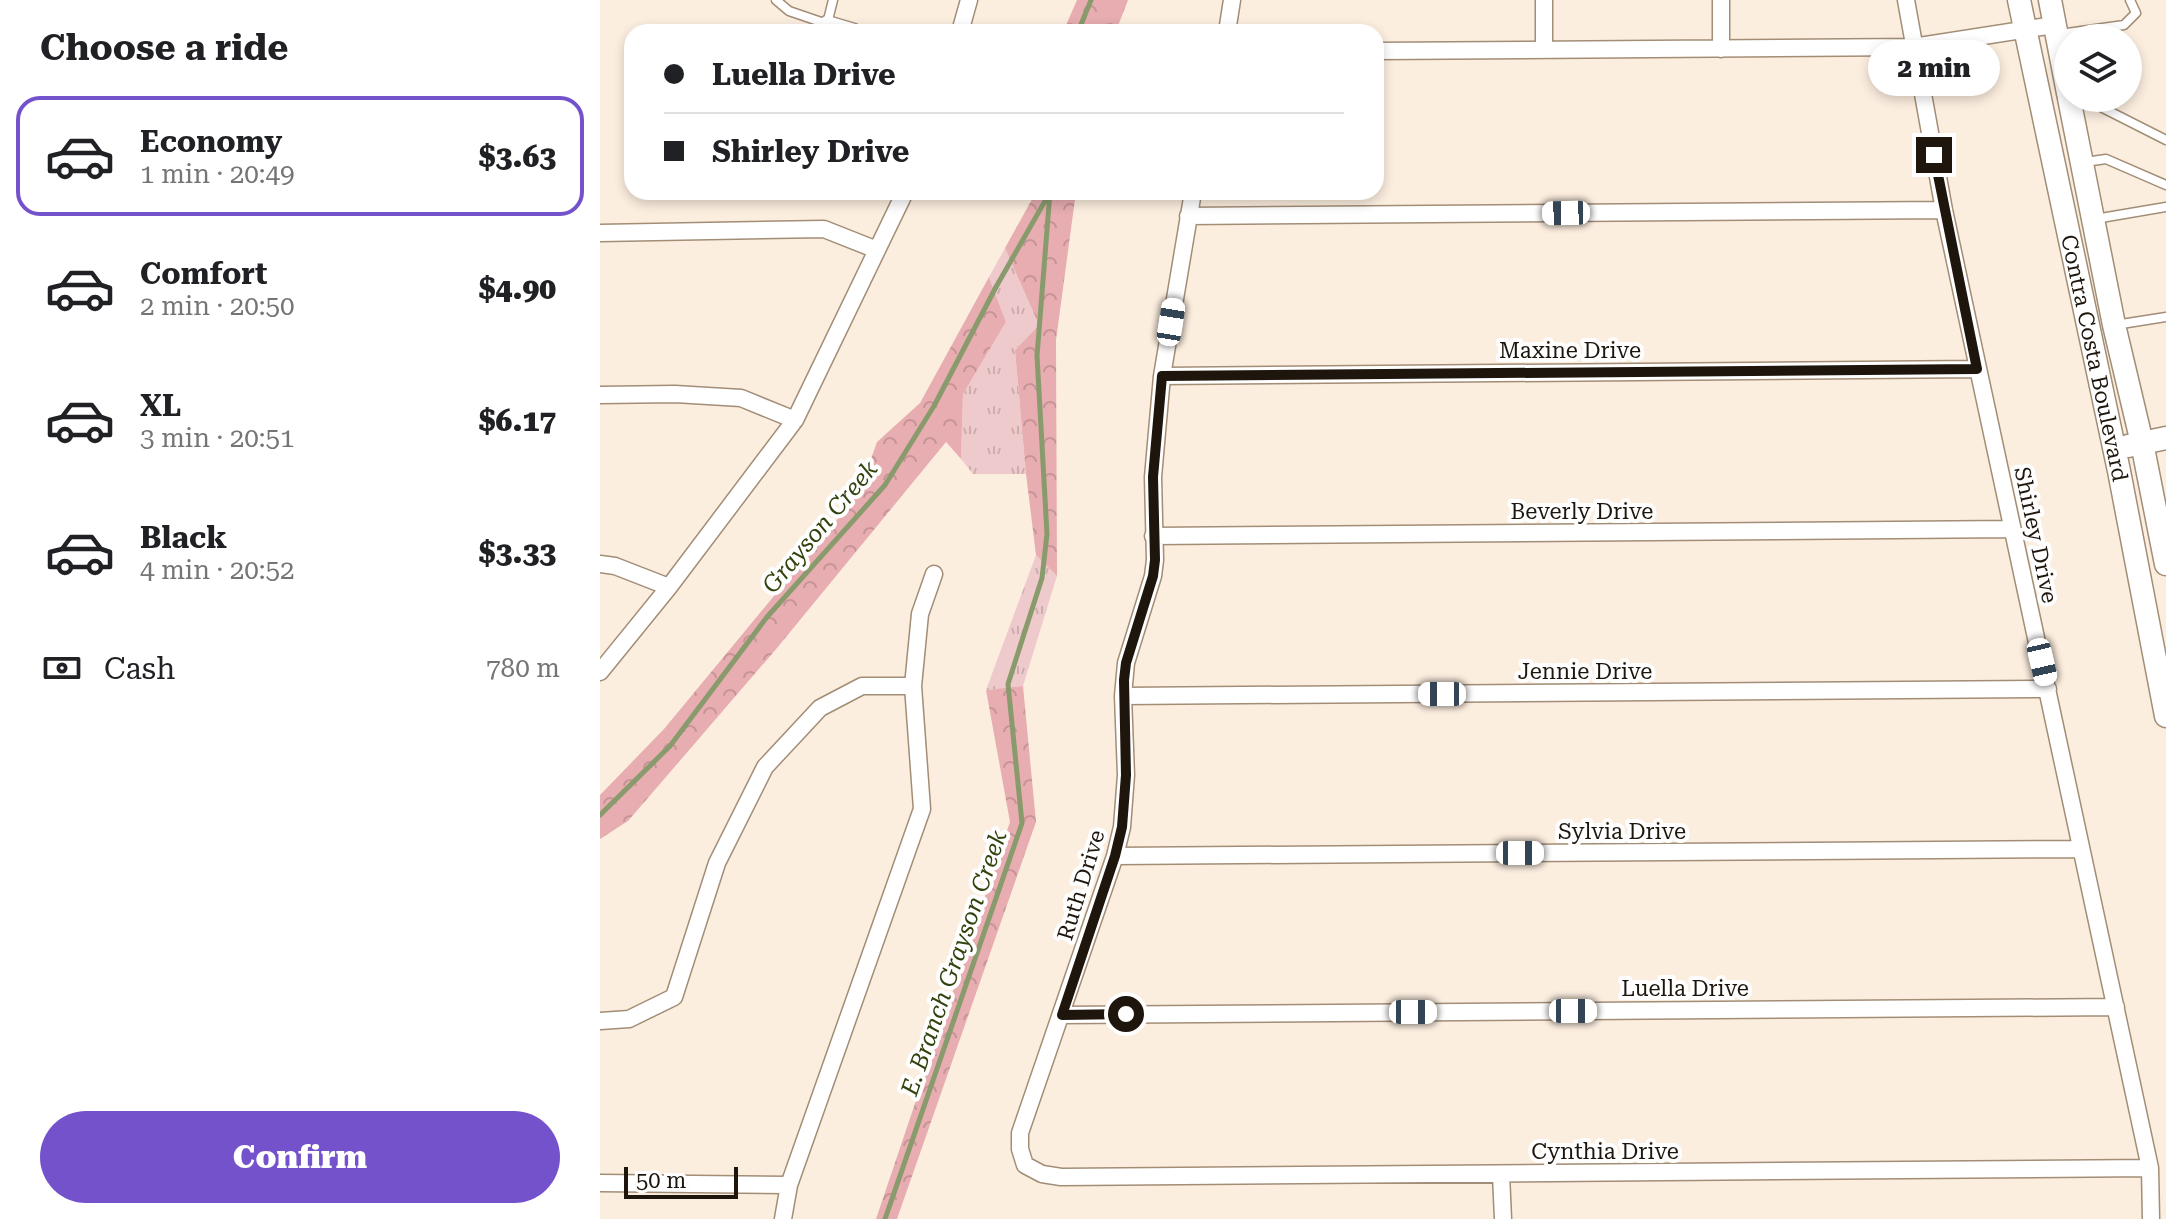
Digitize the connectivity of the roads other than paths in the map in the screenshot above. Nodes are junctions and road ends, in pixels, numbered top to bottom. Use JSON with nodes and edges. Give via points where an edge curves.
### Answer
{"nodes":[{"id":1,"x":776,"y":0,"type":"edge"},
{"id":2,"x":833,"y":0,"type":"edge"},
{"id":3,"x":969,"y":0,"type":"edge"},
{"id":4,"x":1232,"y":0,"type":"edge"},
{"id":5,"x":1544,"y":0,"type":"edge"},
{"id":6,"x":1721,"y":0,"type":"edge"},
{"id":7,"x":1906,"y":0,"type":"edge"},
{"id":8,"x":2019,"y":0,"type":"edge"},
{"id":9,"x":2050,"y":0,"type":"edge"},
{"id":10,"x":2130,"y":0,"type":"edge"},
{"id":11,"x":827,"y":24,"type":"joint"},
{"id":12,"x":962,"y":24,"type":"edge"},
{"id":13,"x":1228,"y":24,"type":"edge"},
{"id":14,"x":2125,"y":24,"type":"edge"},
{"id":15,"x":2024,"y":30,"type":"junction"},
{"id":16,"x":2054,"y":30,"type":"joint"},
{"id":17,"x":1913,"y":47,"type":"junction"},
{"id":18,"x":1544,"y":49,"type":"junction"},
{"id":19,"x":1721,"y":49,"type":"junction"},
{"id":20,"x":1384,"y":51,"type":"edge"},
{"id":21,"x":2072,"y":112,"type":"edge"},
{"id":22,"x":2111,"y":112,"type":"edge"},
{"id":23,"x":2166,"y":140,"type":"edge"},
{"id":24,"x":2083,"y":162,"type":"junction"},
{"id":25,"x":2166,"y":185,"type":"edge"},
{"id":26,"x":901,"y":200,"type":"edge"},
{"id":27,"x":1191,"y":200,"type":"edge"},
{"id":28,"x":2166,"y":207,"type":"edge"},
{"id":29,"x":1944,"y":210,"type":"junction"},
{"id":30,"x":1188,"y":216,"type":"junction"},
{"id":31,"x":2094,"y":219,"type":"junction"},
{"id":32,"x":600,"y":233,"type":"edge"},
{"id":33,"x":877,"y":250,"type":"junction"},
{"id":34,"x":2166,"y":317,"type":"edge"},
{"id":35,"x":2114,"y":325,"type":"junction"},
{"id":36,"x":1977,"y":369,"type":"junction"},
{"id":37,"x":1162,"y":376,"type":"junction"},
{"id":38,"x":600,"y":395,"type":"edge"},
{"id":39,"x":795,"y":420,"type":"junction"},
{"id":40,"x":2166,"y":438,"type":"edge"},
{"id":41,"x":2142,"y":443,"type":"junction"},
{"id":42,"x":2114,"y":449,"type":"junction"},
{"id":43,"x":2157,"y":465,"type":"edge"},
{"id":44,"x":2119,"y":471,"type":"junction"},
{"id":45,"x":2012,"y":529,"type":"junction"},
{"id":46,"x":1153,"y":536,"type":"junction"},
{"id":47,"x":600,"y":564,"type":"edge"},
{"id":48,"x":2166,"y":564,"type":"edge"},
{"id":49,"x":934,"y":574,"type":"dead end"},
{"id":50,"x":669,"y":587,"type":"junction"},
{"id":51,"x":2160,"y":661,"type":"edge"},
{"id":52,"x":600,"y":672,"type":"edge"},
{"id":53,"x":913,"y":686,"type":"junction"},
{"id":54,"x":2048,"y":689,"type":"junction"},
{"id":55,"x":1123,"y":696,"type":"junction"},
{"id":56,"x":2166,"y":716,"type":"edge"},
{"id":57,"x":2081,"y":849,"type":"junction"},
{"id":58,"x":1115,"y":856,"type":"junction"},
{"id":59,"x":2116,"y":1007,"type":"junction"},
{"id":60,"x":1062,"y":1015,"type":"junction"},
{"id":61,"x":600,"y":1021,"type":"edge"},
{"id":62,"x":2150,"y":1168,"type":"junction"},
{"id":63,"x":1501,"y":1174,"type":"junction"},
{"id":64,"x":1061,"y":1177,"type":"joint"},
{"id":65,"x":600,"y":1183,"type":"edge"},
{"id":66,"x":789,"y":1185,"type":"junction"},
{"id":67,"x":783,"y":1219,"type":"edge"},
{"id":68,"x":1503,"y":1219,"type":"edge"},
{"id":69,"x":2151,"y":1219,"type":"edge"}],
"edges":[{"from":1,"to":11,"type":"lane"},
{"from":2,"to":11,"type":"lane"},
{"from":3,"to":12,"type":"street"},
{"from":4,"to":13,"type":"street"},
{"from":5,"to":18,"type":"street"},
{"from":6,"to":19,"type":"street"},
{"from":7,"to":17,"type":"street","name":"Shirley Drive"},
{"from":8,"to":15,"type":"main road","name":"Contra Costa Boulevard"},
{"from":9,"to":16,"type":"main road","name":"Contra Costa Boulevard"},
{"from":10,"to":14,"type":"lane","via":[[2136,13]]},
{"from":15,"to":16,"type":"street"},
{"from":15,"to":17,"type":"street"},
{"from":15,"to":42,"type":"main road","name":"Contra Costa Boulevard"},
{"from":17,"to":19,"type":"street"},
{"from":17,"to":29,"type":"street","name":"Shirley Drive"},
{"from":18,"to":19,"type":"street"},
{"from":18,"to":20,"type":"street"},
{"from":21,"to":24,"type":"main road","name":"Contra Costa Boulevard"},
{"from":22,"to":23,"type":"lane"},
{"from":24,"to":25,"type":"lane","via":[[2106,159]]},
{"from":24,"to":31,"type":"main road","name":"Contra Costa Boulevard"},
{"from":26,"to":33,"type":"street"},
{"from":27,"to":30,"type":"street","name":"Ruth Drive"},
{"from":28,"to":31,"type":"lane"},
{"from":29,"to":30,"type":"street"},
{"from":29,"to":36,"type":"street","name":"Shirley Drive"},
{"from":30,"to":37,"type":"street","name":"Ruth Drive"},
{"from":31,"to":35,"type":"main road","name":"Contra Costa Boulevard"},
{"from":32,"to":33,"type":"street","via":[[824,229]]},
{"from":33,"to":39,"type":"street"},
{"from":34,"to":35,"type":"lane"},
{"from":35,"to":41,"type":"main road","name":"Contra Costa Boulevard"},
{"from":36,"to":37,"type":"street","name":"Maxine Drive"},
{"from":36,"to":45,"type":"street","name":"Shirley Drive"},
{"from":37,"to":46,"type":"street","name":"Ruth Drive"},
{"from":38,"to":39,"type":"street","via":[[741,398]]},
{"from":39,"to":50,"type":"street"},
{"from":40,"to":41,"type":"main road"},
{"from":41,"to":42,"type":"main road"},
{"from":41,"to":43,"type":"main road","name":"Contra Costa Boulevard"},
{"from":42,"to":44,"type":"main road","name":"Contra Costa Boulevard"},
{"from":43,"to":44,"type":"main road"},
{"from":43,"to":48,"type":"main road","name":"Contra Costa Boulevard"},
{"from":44,"to":51,"type":"main road","name":"Contra Costa Boulevard"},
{"from":45,"to":46,"type":"street","name":"Beverly Drive"},
{"from":45,"to":54,"type":"street","name":"Shirley Drive"},
{"from":46,"to":55,"type":"street","name":"Ruth Drive","via":[[1153,576],[1126,663]]},
{"from":47,"to":50,"type":"street"},
{"from":49,"to":53,"type":"street","via":[[920,614]]},
{"from":50,"to":52,"type":"street"},
{"from":51,"to":56,"type":"main road","name":"Contra Costa Boulevard"},
{"from":53,"to":61,"type":"street","via":[[862,686],[820,708],[765,767],[717,863],[674,997],[629,1019]]},
{"from":53,"to":66,"type":"street","via":[[922,809]]},
{"from":54,"to":55,"type":"street","name":"Jennie Drive"},
{"from":54,"to":57,"type":"street","name":"Shirley Drive"},
{"from":55,"to":58,"type":"street","name":"Ruth Drive","via":[[1126,775]]},
{"from":57,"to":58,"type":"street","name":"Sylvia Drive"},
{"from":57,"to":59,"type":"street","name":"Shirley Drive"},
{"from":58,"to":60,"type":"street","name":"Ruth Drive"},
{"from":59,"to":60,"type":"street","name":"Luella Drive"},
{"from":59,"to":62,"type":"street","name":"Shirley Drive"},
{"from":60,"to":64,"type":"street","name":"Ruth Drive","via":[[1020,1133],[1025,1165]]},
{"from":62,"to":63,"type":"street","name":"Cynthia Drive"},
{"from":62,"to":69,"type":"street","name":"Shirley Drive"},
{"from":63,"to":64,"type":"street","name":"Cynthia Drive"},
{"from":63,"to":68,"type":"street"},
{"from":65,"to":66,"type":"street"},
{"from":66,"to":67,"type":"street"}]}
